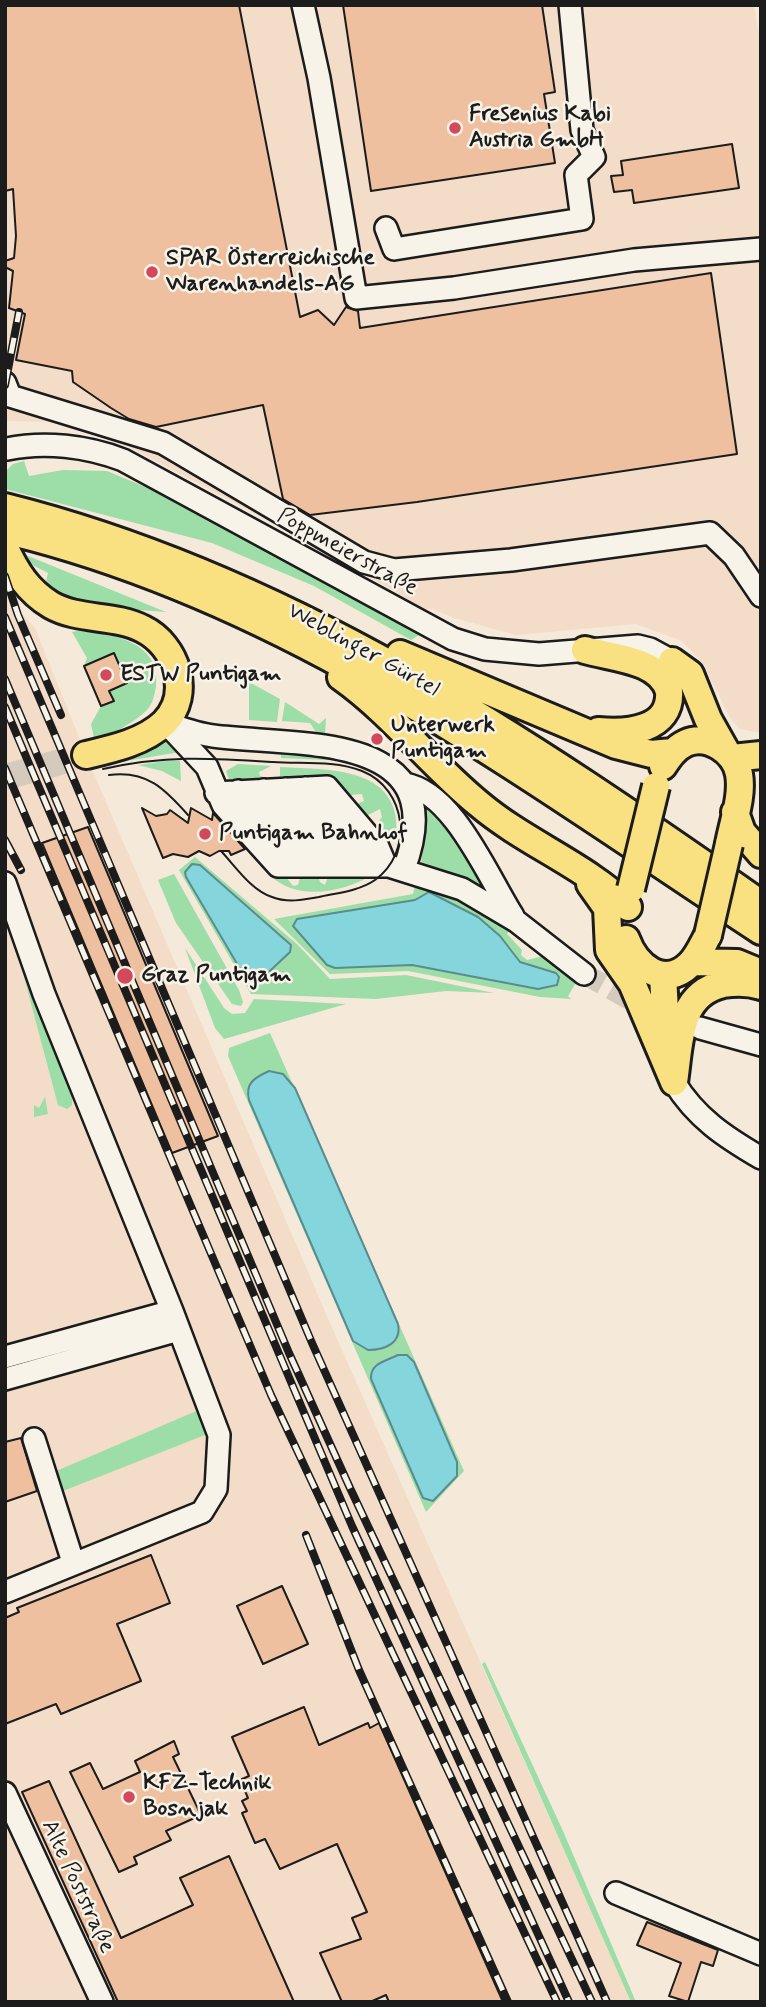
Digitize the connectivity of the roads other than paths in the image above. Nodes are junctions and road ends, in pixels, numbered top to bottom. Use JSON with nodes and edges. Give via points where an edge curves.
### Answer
{"nodes":[{"id":1,"x":303,"y":5,"type":"edge"},
{"id":2,"x":569,"y":5,"type":"edge"},
{"id":3,"x":386,"y":228,"type":"dead end"},
{"id":4,"x":761,"y":249,"type":"edge"},
{"id":5,"x":5,"y":383,"type":"edge"},
{"id":6,"x":6,"y":452,"type":"edge"},
{"id":7,"x":7,"y":529,"type":"edge"},
{"id":8,"x":761,"y":596,"type":"edge"},
{"id":9,"x":257,"y":619,"type":"junction"},
{"id":10,"x":347,"y":640,"type":"junction"},
{"id":11,"x":585,"y":650,"type":"junction"},
{"id":12,"x":672,"y":661,"type":"junction"},
{"id":13,"x":164,"y":722,"type":"junction"},
{"id":14,"x":586,"y":730,"type":"junction"},
{"id":15,"x":678,"y":748,"type":"junction"},
{"id":16,"x":729,"y":754,"type":"junction"},
{"id":17,"x":86,"y":755,"type":"tunnel mouth"},
{"id":18,"x":761,"y":755,"type":"edge"},
{"id":19,"x":761,"y":772,"type":"edge"},
{"id":20,"x":404,"y":784,"type":"junction"},
{"id":21,"x":295,"y":789,"type":"junction"},
{"id":22,"x":263,"y":790,"type":"junction"},
{"id":23,"x":238,"y":791,"type":"junction"},
{"id":24,"x":216,"y":793,"type":"junction"},
{"id":25,"x":738,"y":801,"type":"junction"},
{"id":26,"x":761,"y":854,"type":"edge"},
{"id":27,"x":568,"y":864,"type":"junction"},
{"id":28,"x":300,"y":866,"type":"junction"},
{"id":29,"x":322,"y":866,"type":"junction"},
{"id":30,"x":345,"y":866,"type":"junction"},
{"id":31,"x":386,"y":867,"type":"junction"},
{"id":32,"x":5,"y":883,"type":"edge"},
{"id":33,"x":629,"y":898,"type":"junction"},
{"id":34,"x":761,"y":904,"type":"edge"},
{"id":35,"x":516,"y":920,"type":"junction"},
{"id":36,"x":761,"y":931,"type":"edge"},
{"id":37,"x":692,"y":962,"type":"junction"},
{"id":38,"x":761,"y":973,"type":"edge"},
{"id":39,"x":584,"y":974,"type":"tunnel mouth"},
{"id":40,"x":663,"y":975,"type":"junction"},
{"id":41,"x":761,"y":986,"type":"edge"},
{"id":42,"x":700,"y":1028,"type":"dead end"},
{"id":43,"x":761,"y":1045,"type":"edge"},
{"id":44,"x":674,"y":1082,"type":"junction"},
{"id":45,"x":761,"y":1158,"type":"edge"},
{"id":46,"x":176,"y":1321,"type":"junction"},
{"id":47,"x":5,"y":1357,"type":"edge"},
{"id":48,"x":5,"y":1379,"type":"edge"},
{"id":49,"x":34,"y":1439,"type":"dead end"},
{"id":50,"x":73,"y":1562,"type":"junction"},
{"id":51,"x":5,"y":1592,"type":"edge"},
{"id":52,"x":5,"y":1794,"type":"edge"},
{"id":53,"x":616,"y":1893,"type":"dead end"},
{"id":54,"x":761,"y":1954,"type":"edge"},
{"id":55,"x":102,"y":2002,"type":"edge"}],
"edges":[{"from":1,"to":4,"type":"street","via":[[356,298],[635,260]]},
{"from":2,"to":3,"type":"street","via":[[582,131],[594,157],[576,175],[582,219],[394,248]]},
{"from":5,"to":8,"type":"street","via":[[10,396],[163,443],[365,562],[394,570],[511,560],[710,533],[734,556]]},
{"from":6,"to":11,"type":"street","name":"Poppmeierstraße","via":[[60,446],[123,460],[453,639],[517,653]]},
{"from":7,"to":9,"type":"main road","name":"Weblinger Gürtel","via":[[148,574]]},
{"from":7,"to":10,"type":"main road","name":"Weblinger Gürtel","via":[[77,526],[254,594]]},
{"from":7,"to":13,"type":"main road","via":[[22,579],[48,603],[69,613],[134,625],[163,643],[178,678],[174,706]]},
{"from":9,"to":27,"type":"main road","via":[[291,648],[369,698],[481,806]]},
{"from":9,"to":36,"type":"main road","name":"Weblinger Gürtel","via":[[426,711]]},
{"from":10,"to":14,"type":"main road","via":[[371,640]]},
{"from":10,"to":34,"type":"main road","name":"Weblinger Gürtel","via":[[588,783]]},
{"from":11,"to":12,"type":"street","name":"Poppmeierstraße","via":[[638,646]]},
{"from":11,"to":14,"type":"main road","via":[[649,667],[667,683],[670,698],[664,713],[649,726],[621,732]]},
{"from":12,"to":15,"type":"main road","via":[[688,701],[689,734]]},
{"from":12,"to":16,"type":"main road","via":[[690,674],[708,719]]},
{"from":13,"to":17,"type":"main road","via":[[129,743]]},
{"from":13,"to":20,"type":"street","via":[[210,736],[331,744],[379,762]]},
{"from":13,"to":24,"type":"street","via":[[207,767]]},
{"from":14,"to":15,"type":"main road","via":[[651,754]]},
{"from":15,"to":16,"type":"main road","via":[[709,743]]},
{"from":15,"to":33,"type":"main road","bridge":true,"via":[[656,786]]},
{"from":16,"to":18,"type":"main road"},
{"from":16,"to":25,"type":"main road","via":[[739,774]]},
{"from":19,"to":25,"type":"main road"},
{"from":20,"to":31,"type":"street","via":[[416,826],[414,843]]},
{"from":20,"to":35,"type":"street","via":[[425,791],[444,807]]},
{"from":21,"to":22,"type":"street"},
{"from":21,"to":30,"type":"street"},
{"from":21,"to":31,"type":"street"},
{"from":22,"to":23,"type":"street"},
{"from":22,"to":29,"type":"street"},
{"from":23,"to":24,"type":"street"},
{"from":23,"to":28,"type":"street"},
{"from":24,"to":28,"type":"street","via":[[278,866]]},
{"from":25,"to":26,"type":"main road","via":[[742,832]]},
{"from":25,"to":37,"type":"main road","bridge":true,"via":[[708,935]]},
{"from":27,"to":33,"type":"main road"},
{"from":27,"to":44,"type":"main road","via":[[595,888],[607,908],[609,950],[632,983]]},
{"from":28,"to":29,"type":"street"},
{"from":29,"to":30,"type":"street"},
{"from":30,"to":31,"type":"street"},
{"from":31,"to":35,"type":"street","via":[[462,889]]},
{"from":32,"to":46,"type":"street","via":[[44,994]]},
{"from":33,"to":40,"type":"main road","via":[[625,938],[633,957],[647,971]]},
{"from":35,"to":39,"type":"street"},
{"from":37,"to":38,"type":"main road","via":[[737,963]]},
{"from":37,"to":40,"type":"main road","via":[[681,971]]},
{"from":40,"to":44,"type":"main road","via":[[668,1060]]},
{"from":41,"to":44,"type":"main road","via":[[709,987],[692,1001],[683,1020]]},
{"from":42,"to":43,"type":"street"},
{"from":44,"to":45,"type":"street","via":[[696,1113]]},
{"from":46,"to":47,"type":"street"},
{"from":46,"to":48,"type":"street"},
{"from":46,"to":50,"type":"street","via":[[219,1435],[216,1489],[202,1512]]},
{"from":49,"to":50,"type":"street"},
{"from":50,"to":51,"type":"street"},
{"from":52,"to":55,"type":"street","name":"Alte Poststraße"},
{"from":53,"to":54,"type":"street"}]}
